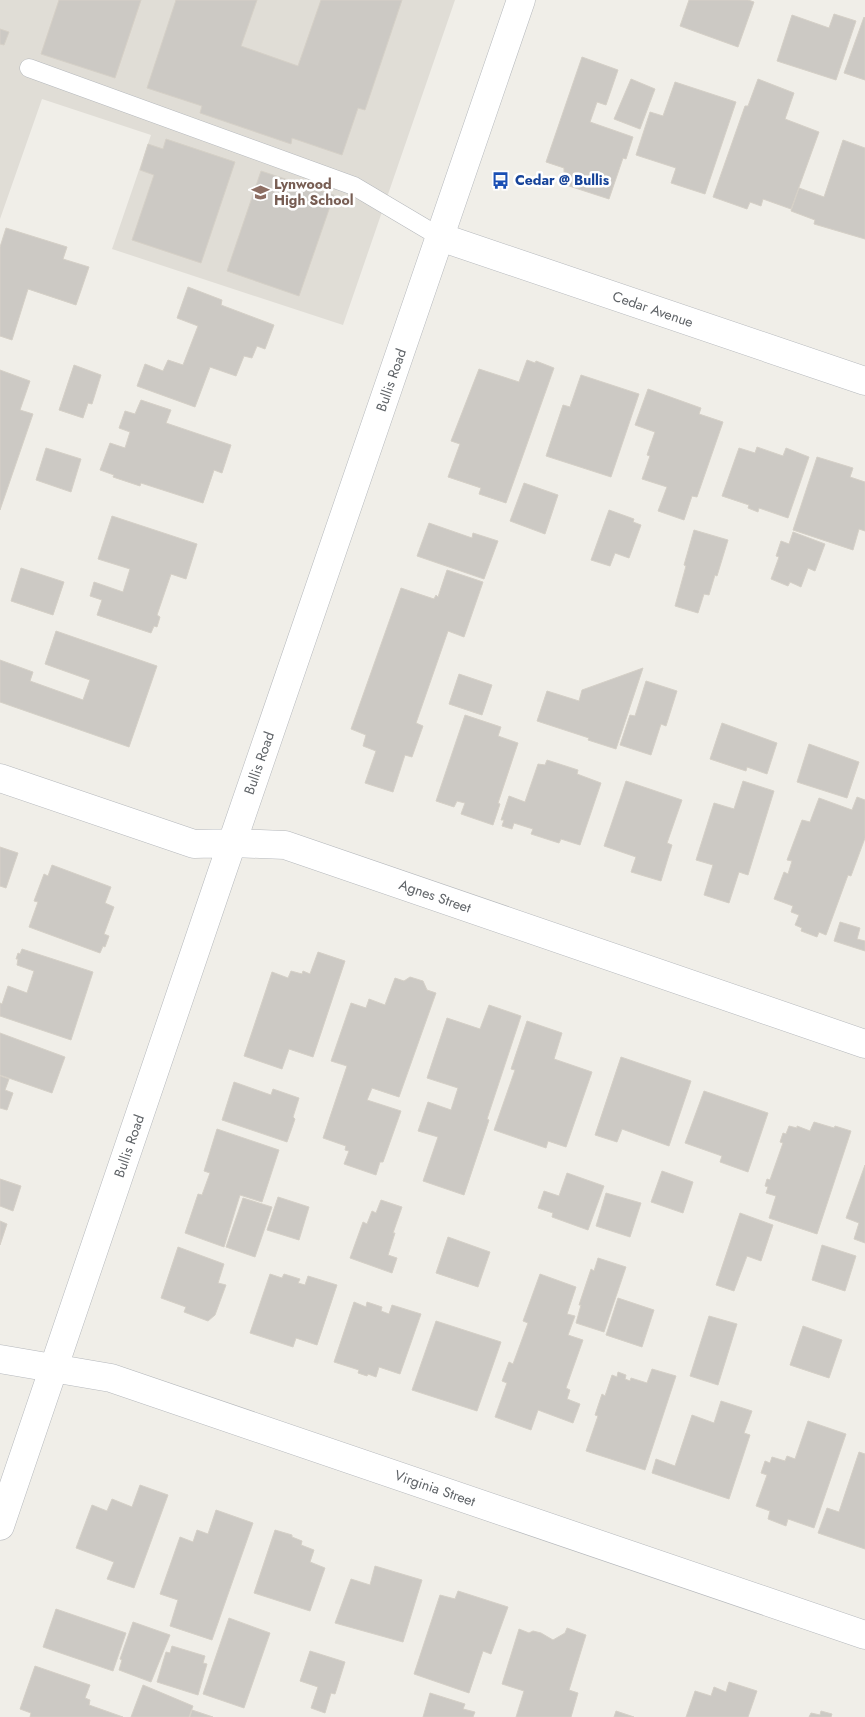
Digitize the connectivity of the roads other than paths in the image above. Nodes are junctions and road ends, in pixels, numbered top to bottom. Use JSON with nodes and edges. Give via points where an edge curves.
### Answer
{"nodes":[{"id":1,"x":521,"y":0,"type":"edge"},
{"id":2,"x":29,"y":68,"type":"dead end"},
{"id":3,"x":440,"y":237,"type":"junction"},
{"id":4,"x":865,"y":381,"type":"edge"},
{"id":5,"x":0,"y":778,"type":"edge"},
{"id":6,"x":232,"y":843,"type":"junction"},
{"id":7,"x":865,"y":1044,"type":"edge"},
{"id":8,"x":0,"y":1359,"type":"edge"},
{"id":9,"x":54,"y":1368,"type":"junction"},
{"id":10,"x":0,"y":1526,"type":"edge"},
{"id":11,"x":865,"y":1635,"type":"edge"}],
"edges":[{"from":1,"to":3,"type":"street","name":"Bullis Road"},
{"from":2,"to":3,"type":"lane","via":[[354,186]]},
{"from":3,"to":4,"type":"street","name":"Cedar Avenue"},
{"from":3,"to":6,"type":"street","name":"Bullis Road"},
{"from":5,"to":6,"type":"street","name":"Agnes Street","via":[[194,844]]},
{"from":6,"to":7,"type":"street","name":"Agnes Street","via":[[285,845]]},
{"from":6,"to":9,"type":"street","name":"Bullis Road"},
{"from":8,"to":9,"type":"street","name":"Virginia Street"},
{"from":9,"to":10,"type":"street","name":"Bullis Road"},
{"from":9,"to":11,"type":"street","name":"Virginia Street","via":[[111,1378]]}]}
